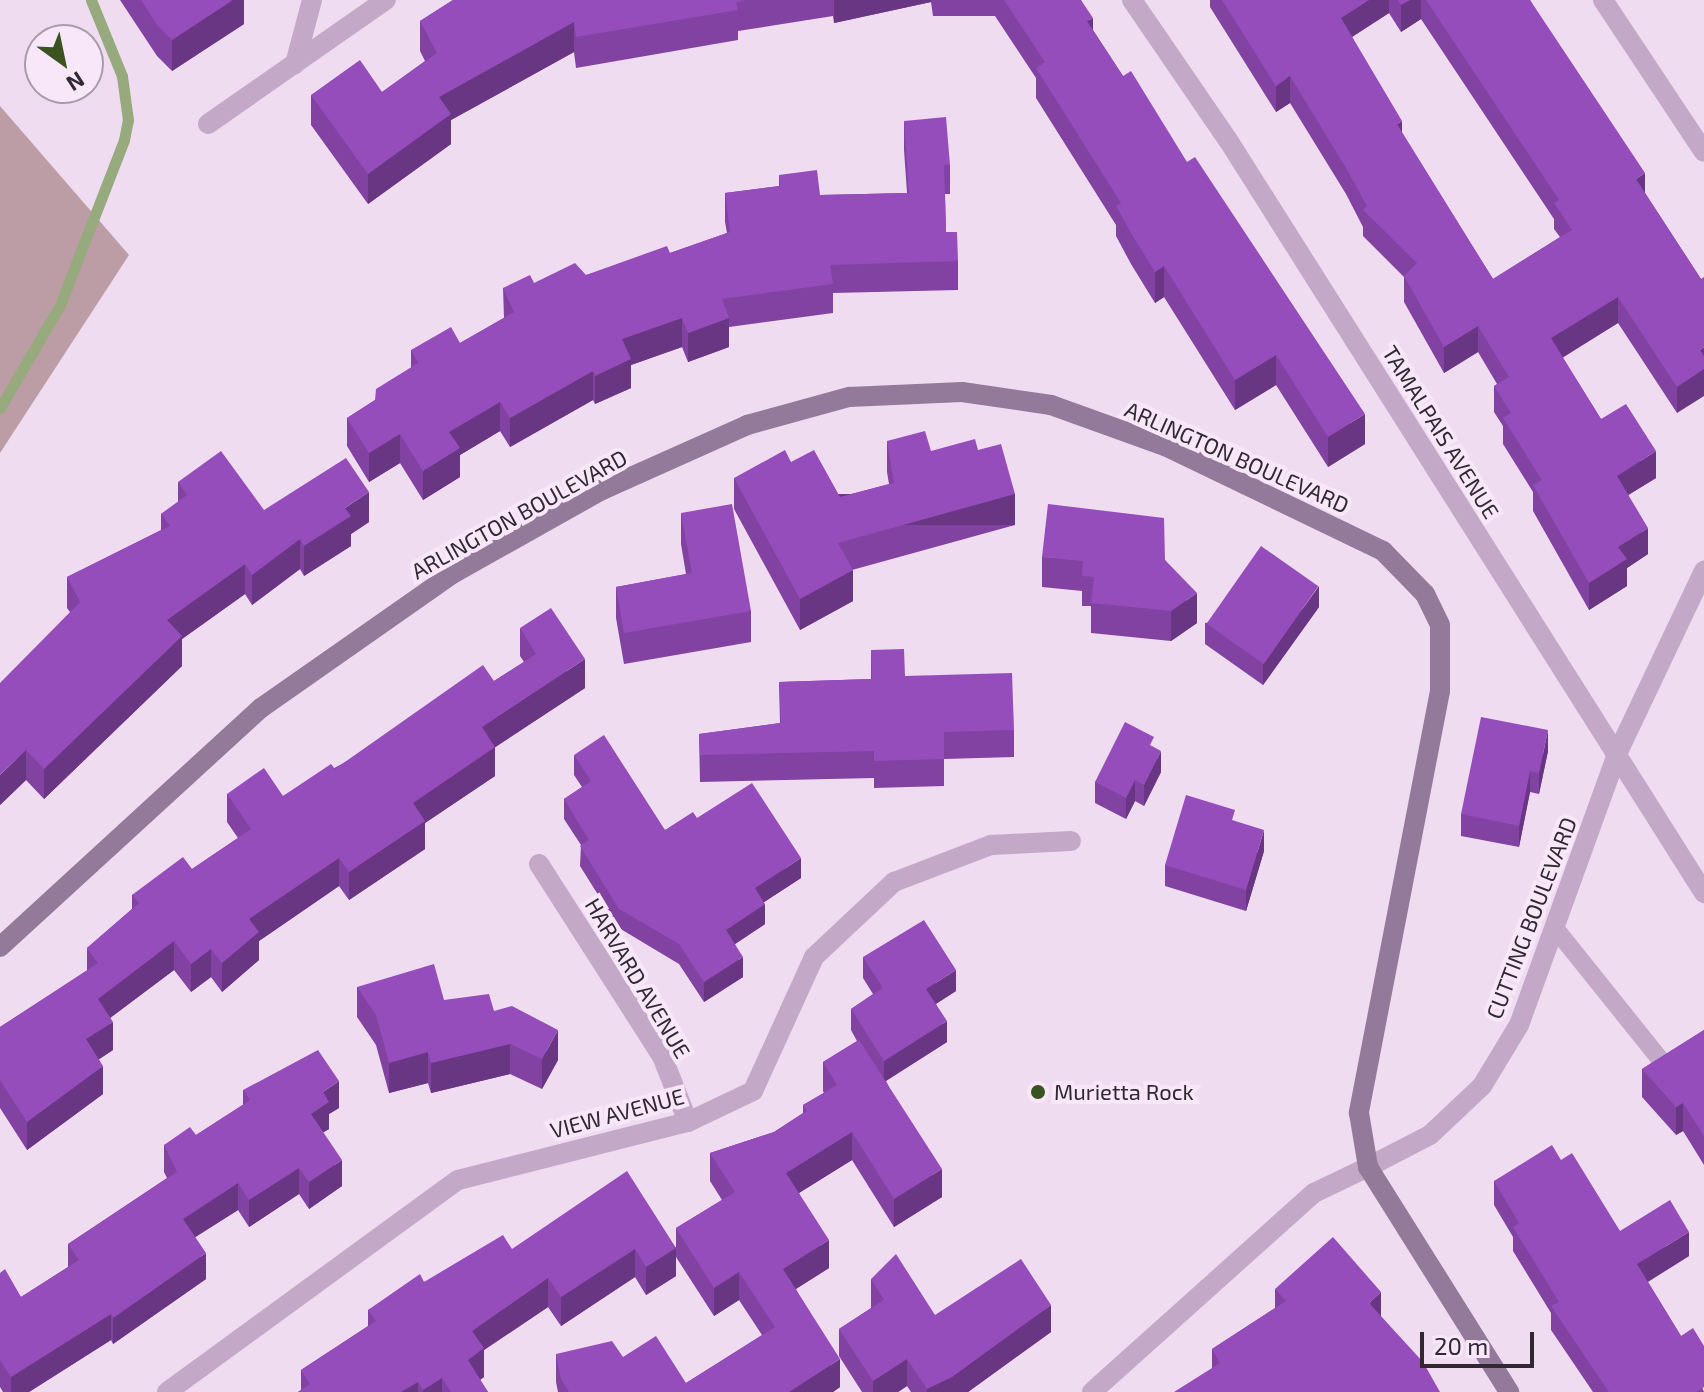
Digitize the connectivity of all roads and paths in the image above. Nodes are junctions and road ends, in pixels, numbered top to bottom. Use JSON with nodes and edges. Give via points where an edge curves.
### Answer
{"nodes":[{"id":1,"x":312,"y":0,"type":"edge"},
{"id":2,"x":386,"y":0,"type":"edge"},
{"id":3,"x":1132,"y":0,"type":"edge"},
{"id":4,"x":1603,"y":0,"type":"edge"},
{"id":5,"x":295,"y":64,"type":"junction"},
{"id":6,"x":208,"y":124,"type":"dead end"},
{"id":7,"x":1704,"y":152,"type":"edge"},
{"id":8,"x":1704,"y":571,"type":"edge"},
{"id":9,"x":1617,"y":754,"type":"junction"},
{"id":10,"x":1071,"y":841,"type":"dead end"},
{"id":11,"x":539,"y":864,"type":"dead end"},
{"id":12,"x":1704,"y":893,"type":"edge"},
{"id":13,"x":1554,"y":927,"type":"junction"},
{"id":14,"x":0,"y":947,"type":"edge"},
{"id":15,"x":1666,"y":1067,"type":"edge"},
{"id":16,"x":688,"y":1122,"type":"junction"},
{"id":17,"x":1368,"y":1167,"type":"junction"},
{"id":18,"x":167,"y":1392,"type":"edge"},
{"id":19,"x":1092,"y":1392,"type":"edge"},
{"id":20,"x":1509,"y":1392,"type":"edge"}],
"edges":[{"from":1,"to":5,"type":"street"},
{"from":2,"to":5,"type":"street"},
{"from":3,"to":9,"type":"street","name":"TAMALPAIS AVENUE","via":[[1228,140]]},
{"from":4,"to":7,"type":"street"},
{"from":5,"to":6,"type":"street"},
{"from":8,"to":9,"type":"street","name":"CUTTING BOULEVARD"},
{"from":9,"to":12,"type":"street","name":"TAMALPAIS AVENUE"},
{"from":9,"to":13,"type":"street","name":"CUTTING BOULEVARD"},
{"from":10,"to":16,"type":"street","name":"VIEW AVENUE","via":[[991,845],[894,882],[814,957],[753,1091]]},
{"from":11,"to":16,"type":"street","name":"HARVARD AVENUE","via":[[662,1056]]},
{"from":13,"to":15,"type":"lane"},
{"from":13,"to":17,"type":"street","name":"CUTTING BOULEVARD","via":[[1519,1025],[1482,1086],[1430,1135]]},
{"from":14,"to":17,"type":"main road","name":"ARLINGTON BOULEVARD","via":[[261,708],[454,573],[602,490],[747,425],[849,397],[992,394],[1051,405],[1165,446],[1383,551],[1425,594],[1440,625],[1441,679],[1359,1113]]},
{"from":16,"to":18,"type":"street","name":"VIEW AVENUE","via":[[458,1180]]},
{"from":17,"to":19,"type":"street","name":"CUTTING BOULEVARD","via":[[1314,1193]]},
{"from":17,"to":20,"type":"main road","name":"ARLINGTON BOULEVARD"}]}
